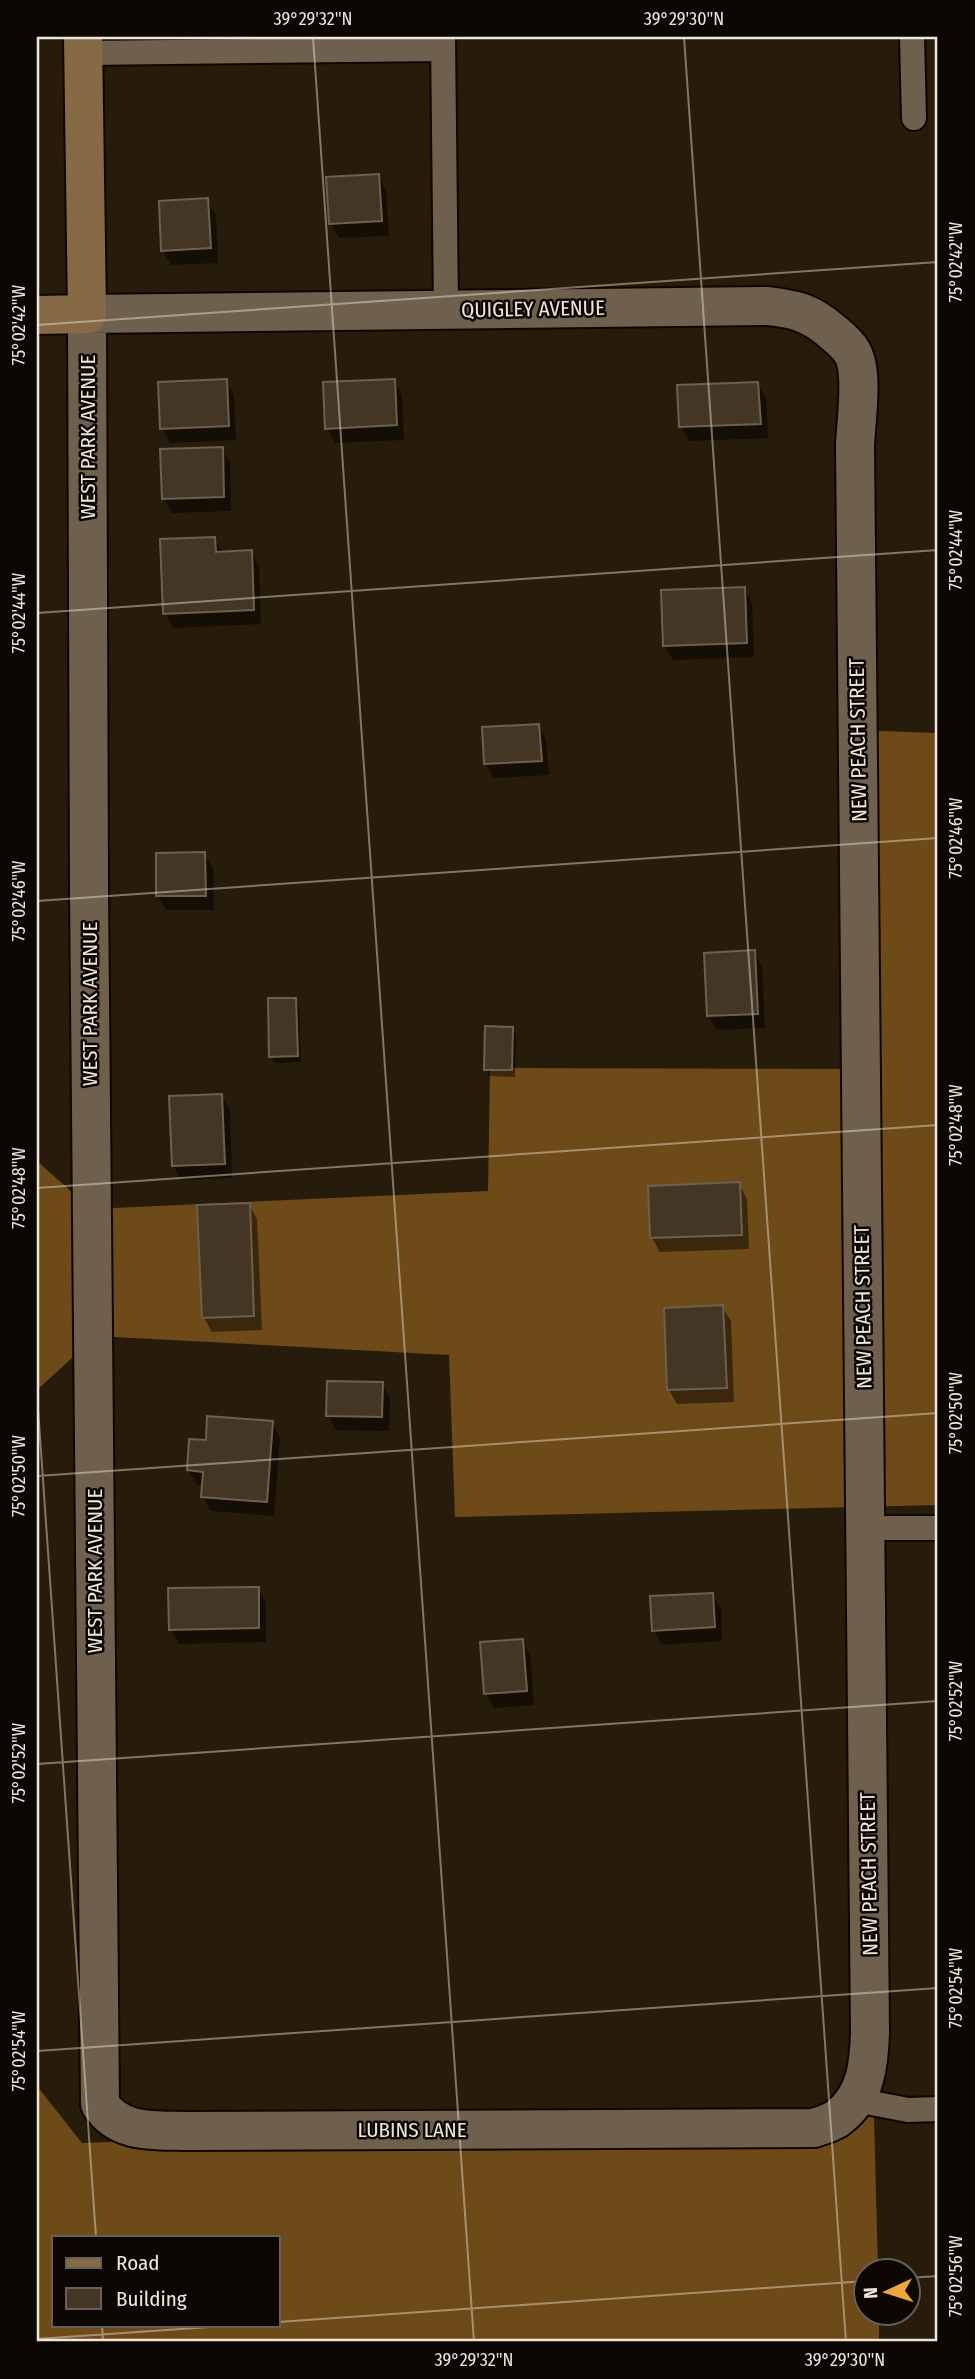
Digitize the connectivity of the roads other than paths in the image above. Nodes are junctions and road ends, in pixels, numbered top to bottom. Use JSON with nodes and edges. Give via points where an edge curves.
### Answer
{"nodes":[{"id":1,"x":912,"y":37,"type":"edge"},
{"id":2,"x":443,"y":43,"type":"edge"},
{"id":3,"x":84,"y":45,"type":"edge"},
{"id":4,"x":914,"y":117,"type":"dead end"},
{"id":5,"x":446,"y":310,"type":"junction"},
{"id":6,"x":37,"y":314,"type":"edge"},
{"id":7,"x":87,"y":314,"type":"junction"},
{"id":8,"x":856,"y":512,"type":"joint"},
{"id":9,"x":865,"y":1528,"type":"junction"},
{"id":10,"x":938,"y":1528,"type":"edge"},
{"id":11,"x":98,"y":1972,"type":"joint"},
{"id":12,"x":856,"y":2100,"type":"junction"},
{"id":13,"x":938,"y":2109,"type":"edge"}],
"edges":[{"from":1,"to":4,"type":"lane"},
{"from":2,"to":3,"type":"lane"},
{"from":2,"to":5,"type":"lane"},
{"from":3,"to":7,"type":"street","name":"WEST PARK AVENUE"},
{"from":5,"to":7,"type":"street","name":"QUIGLEY AVENUE"},
{"from":5,"to":8,"type":"street","name":"QUIGLEY AVENUE","via":[[796,309],[821,322],[853,354],[858,378]]},
{"from":6,"to":7,"type":"street","name":"QUIGLEY AVENUE"},
{"from":7,"to":11,"type":"street","name":"WEST PARK AVENUE"},
{"from":8,"to":9,"type":"street","name":"NEW PEACH STREET"},
{"from":9,"to":10,"type":"lane"},
{"from":9,"to":12,"type":"street","name":"NEW PEACH STREET","via":[[870,2033],[868,2070]]},
{"from":11,"to":12,"type":"street","name":"LUBINS LANE","via":[[100,2104],[106,2115],[135,2129],[814,2128],[838,2119]]},
{"from":12,"to":13,"type":"lane","via":[[908,2110]]}]}
